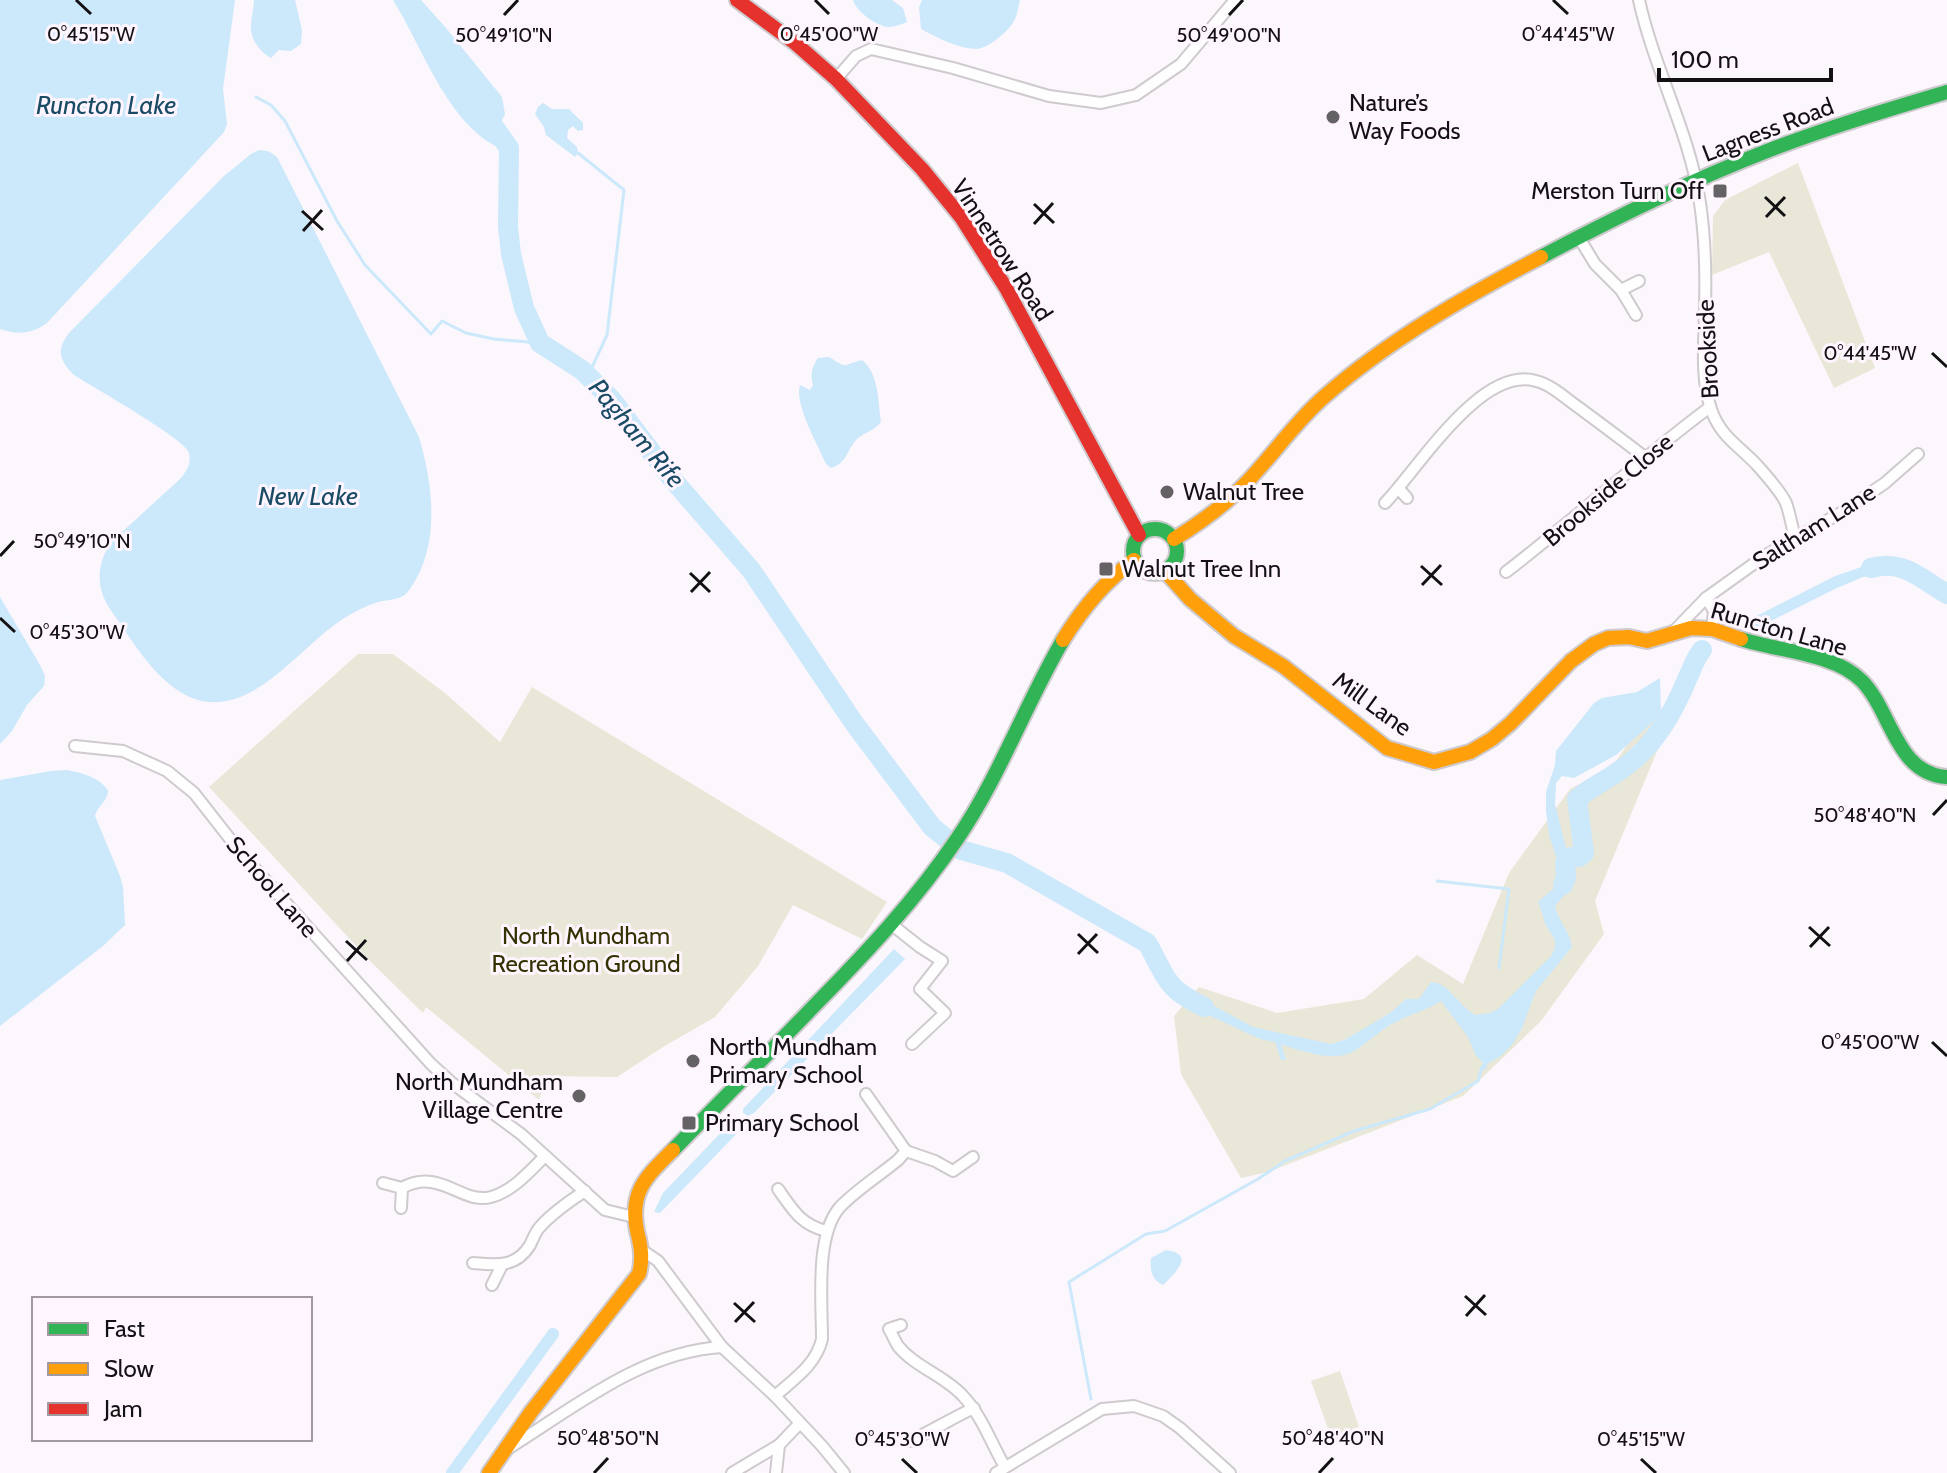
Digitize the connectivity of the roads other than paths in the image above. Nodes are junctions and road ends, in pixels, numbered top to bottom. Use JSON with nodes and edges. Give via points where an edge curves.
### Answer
{"nodes":[{"id":1,"x":737,"y":0,"type":"edge"},
{"id":2,"x":1235,"y":0,"type":"edge"},
{"id":3,"x":1639,"y":0,"type":"edge"},
{"id":4,"x":836,"y":79,"type":"junction"},
{"id":5,"x":1947,"y":92,"type":"edge"},
{"id":6,"x":1696,"y":181,"type":"junction"},
{"id":7,"x":1578,"y":236,"type":"junction"},
{"id":8,"x":1639,"y":281,"type":"dead end"},
{"id":9,"x":1621,"y":290,"type":"junction"},
{"id":10,"x":1636,"y":315,"type":"dead end"},
{"id":11,"x":1710,"y":407,"type":"junction"},
{"id":12,"x":1918,"y":454,"type":"dead end"},
{"id":13,"x":1647,"y":459,"type":"junction"},
{"id":14,"x":1399,"y":489,"type":"junction"},
{"id":15,"x":1407,"y":498,"type":"dead end"},
{"id":16,"x":1385,"y":503,"type":"dead end"},
{"id":17,"x":1139,"y":535,"type":"junction"},
{"id":18,"x":1795,"y":538,"type":"junction"},
{"id":19,"x":1174,"y":539,"type":"junction"},
{"id":20,"x":1134,"y":560,"type":"junction"},
{"id":21,"x":1165,"y":571,"type":"junction"},
{"id":22,"x":1506,"y":572,"type":"dead end"},
{"id":23,"x":1706,"y":598,"type":"junction"},
{"id":24,"x":1691,"y":628,"type":"joint"},
{"id":25,"x":1712,"y":629,"type":"junction"},
{"id":26,"x":1669,"y":636,"type":"junction"},
{"id":27,"x":75,"y":746,"type":"dead end"},
{"id":28,"x":1947,"y":777,"type":"edge"},
{"id":29,"x":891,"y":924,"type":"junction"},
{"id":30,"x":912,"y":1044,"type":"dead end"},
{"id":31,"x":866,"y":1094,"type":"dead end"},
{"id":32,"x":906,"y":1151,"type":"junction"},
{"id":33,"x":545,"y":1156,"type":"junction"},
{"id":34,"x":973,"y":1157,"type":"dead end"},
{"id":35,"x":383,"y":1183,"type":"dead end"},
{"id":36,"x":402,"y":1188,"type":"junction"},
{"id":37,"x":778,"y":1189,"type":"dead end"},
{"id":38,"x":585,"y":1191,"type":"junction"},
{"id":39,"x":401,"y":1208,"type":"dead end"},
{"id":40,"x":634,"y":1217,"type":"junction"},
{"id":41,"x":826,"y":1231,"type":"junction"},
{"id":42,"x":642,"y":1250,"type":"junction"},
{"id":43,"x":473,"y":1263,"type":"dead end"},
{"id":44,"x":502,"y":1265,"type":"junction"},
{"id":45,"x":492,"y":1285,"type":"dead end"},
{"id":46,"x":901,"y":1325,"type":"dead end"},
{"id":47,"x":722,"y":1347,"type":"junction"},
{"id":48,"x":775,"y":1396,"type":"junction"},
{"id":49,"x":974,"y":1408,"type":"junction"},
{"id":50,"x":800,"y":1423,"type":"junction"},
{"id":51,"x":910,"y":1441,"type":"dead end"},
{"id":52,"x":779,"y":1445,"type":"junction"},
{"id":53,"x":504,"y":1451,"type":"junction"},
{"id":54,"x":1000,"y":1470,"type":"edge"},
{"id":55,"x":489,"y":1473,"type":"edge"},
{"id":56,"x":732,"y":1473,"type":"edge"},
{"id":57,"x":776,"y":1473,"type":"edge"},
{"id":58,"x":844,"y":1473,"type":"edge"},
{"id":59,"x":1230,"y":1473,"type":"edge"}],
"edges":[{"from":1,"to":4,"type":"main road","name":"Vinnetrow Road"},
{"from":2,"to":4,"type":"street","via":[[1181,64],[1136,95],[1101,103],[1049,96],[871,49],[856,56]]},
{"from":3,"to":6,"type":"street","name":"Brookside"},
{"from":4,"to":17,"type":"main road","name":"Vinnetrow Road","via":[[961,217],[1006,288]]},
{"from":5,"to":6,"type":"main road","name":"Lagness Road","via":[[1784,144]]},
{"from":6,"to":7,"type":"main road","name":"Lagness Road"},
{"from":6,"to":11,"type":"street","name":"Brookside"},
{"from":7,"to":9,"type":"street","via":[[1595,264]]},
{"from":7,"to":19,"type":"main road","name":"Lagness Road","via":[[1467,297],[1336,387],[1233,497]]},
{"from":8,"to":9,"type":"street"},
{"from":9,"to":10,"type":"street"},
{"from":11,"to":13,"type":"street","name":"Brookside Close"},
{"from":11,"to":18,"type":"street","name":"Brookside","via":[[1729,440],[1785,501]]},
{"from":12,"to":18,"type":"street","name":"Saltham Lane","via":[[1855,504]]},
{"from":13,"to":14,"type":"street","via":[[1556,391],[1521,379],[1504,383],[1464,412]]},
{"from":13,"to":22,"type":"street","name":"Brookside Close"},
{"from":14,"to":15,"type":"street"},
{"from":14,"to":16,"type":"street"},
{"from":17,"to":19,"type":"main road","via":[[1155,528]]},
{"from":17,"to":20,"type":"main road"},
{"from":18,"to":23,"type":"street","name":"Saltham Lane"},
{"from":19,"to":21,"type":"main road","via":[[1177,553]]},
{"from":20,"to":21,"type":"main road","via":[[1151,573]]},
{"from":20,"to":29,"type":"main road","via":[[1111,577],[1079,618],[970,819]]},
{"from":21,"to":26,"type":"main road","name":"Mill Lane","via":[[1211,618],[1283,666],[1387,748],[1434,762],[1492,739],[1594,644],[1608,638],[1647,641]]},
{"from":23,"to":25,"type":"street","via":[[1714,611]]},
{"from":23,"to":26,"type":"street","name":"Saltham Lane"},
{"from":24,"to":25,"type":"main road","name":"Runcton Lane"},
{"from":24,"to":26,"type":"main road","name":"Mill Lane"},
{"from":25,"to":28,"type":"main road","name":"Runcton Lane","via":[[1849,671],[1862,681],[1915,765],[1932,776]]},
{"from":27,"to":33,"type":"street","name":"School Lane","via":[[123,751],[167,771],[194,793],[241,853],[431,1064]]},
{"from":29,"to":30,"type":"street","via":[[942,961],[920,989],[945,1013]]},
{"from":29,"to":40,"type":"main road","via":[[641,1185]]},
{"from":31,"to":32,"type":"street"},
{"from":32,"to":34,"type":"street","via":[[953,1171]]},
{"from":32,"to":41,"type":"street","via":[[841,1205]]},
{"from":33,"to":36,"type":"street","via":[[524,1177],[488,1199],[433,1182]]},
{"from":33,"to":38,"type":"street","name":"School Lane"},
{"from":35,"to":36,"type":"street"},
{"from":36,"to":39,"type":"street"},
{"from":37,"to":41,"type":"street","via":[[797,1216]]},
{"from":38,"to":40,"type":"street","name":"School Lane","via":[[605,1210]]},
{"from":38,"to":44,"type":"street","via":[[537,1230],[523,1254]]},
{"from":40,"to":42,"type":"main road"},
{"from":41,"to":48,"type":"street","via":[[819,1350]]},
{"from":42,"to":47,"type":"street","via":[[658,1261]]},
{"from":42,"to":53,"type":"main road","via":[[642,1268],[634,1282]]},
{"from":43,"to":44,"type":"street"},
{"from":44,"to":45,"type":"street"},
{"from":46,"to":49,"type":"street","via":[[889,1329],[898,1346],[949,1382]]},
{"from":47,"to":48,"type":"street"},
{"from":47,"to":53,"type":"street","via":[[683,1352],[616,1380]]},
{"from":48,"to":50,"type":"street"},
{"from":49,"to":51,"type":"street"},
{"from":49,"to":54,"type":"street"},
{"from":50,"to":52,"type":"street"},
{"from":50,"to":58,"type":"street"},
{"from":52,"to":56,"type":"street"},
{"from":52,"to":57,"type":"street"},
{"from":53,"to":55,"type":"main road"},
{"from":54,"to":59,"type":"street","via":[[1102,1409],[1134,1406],[1163,1416]]}]}
